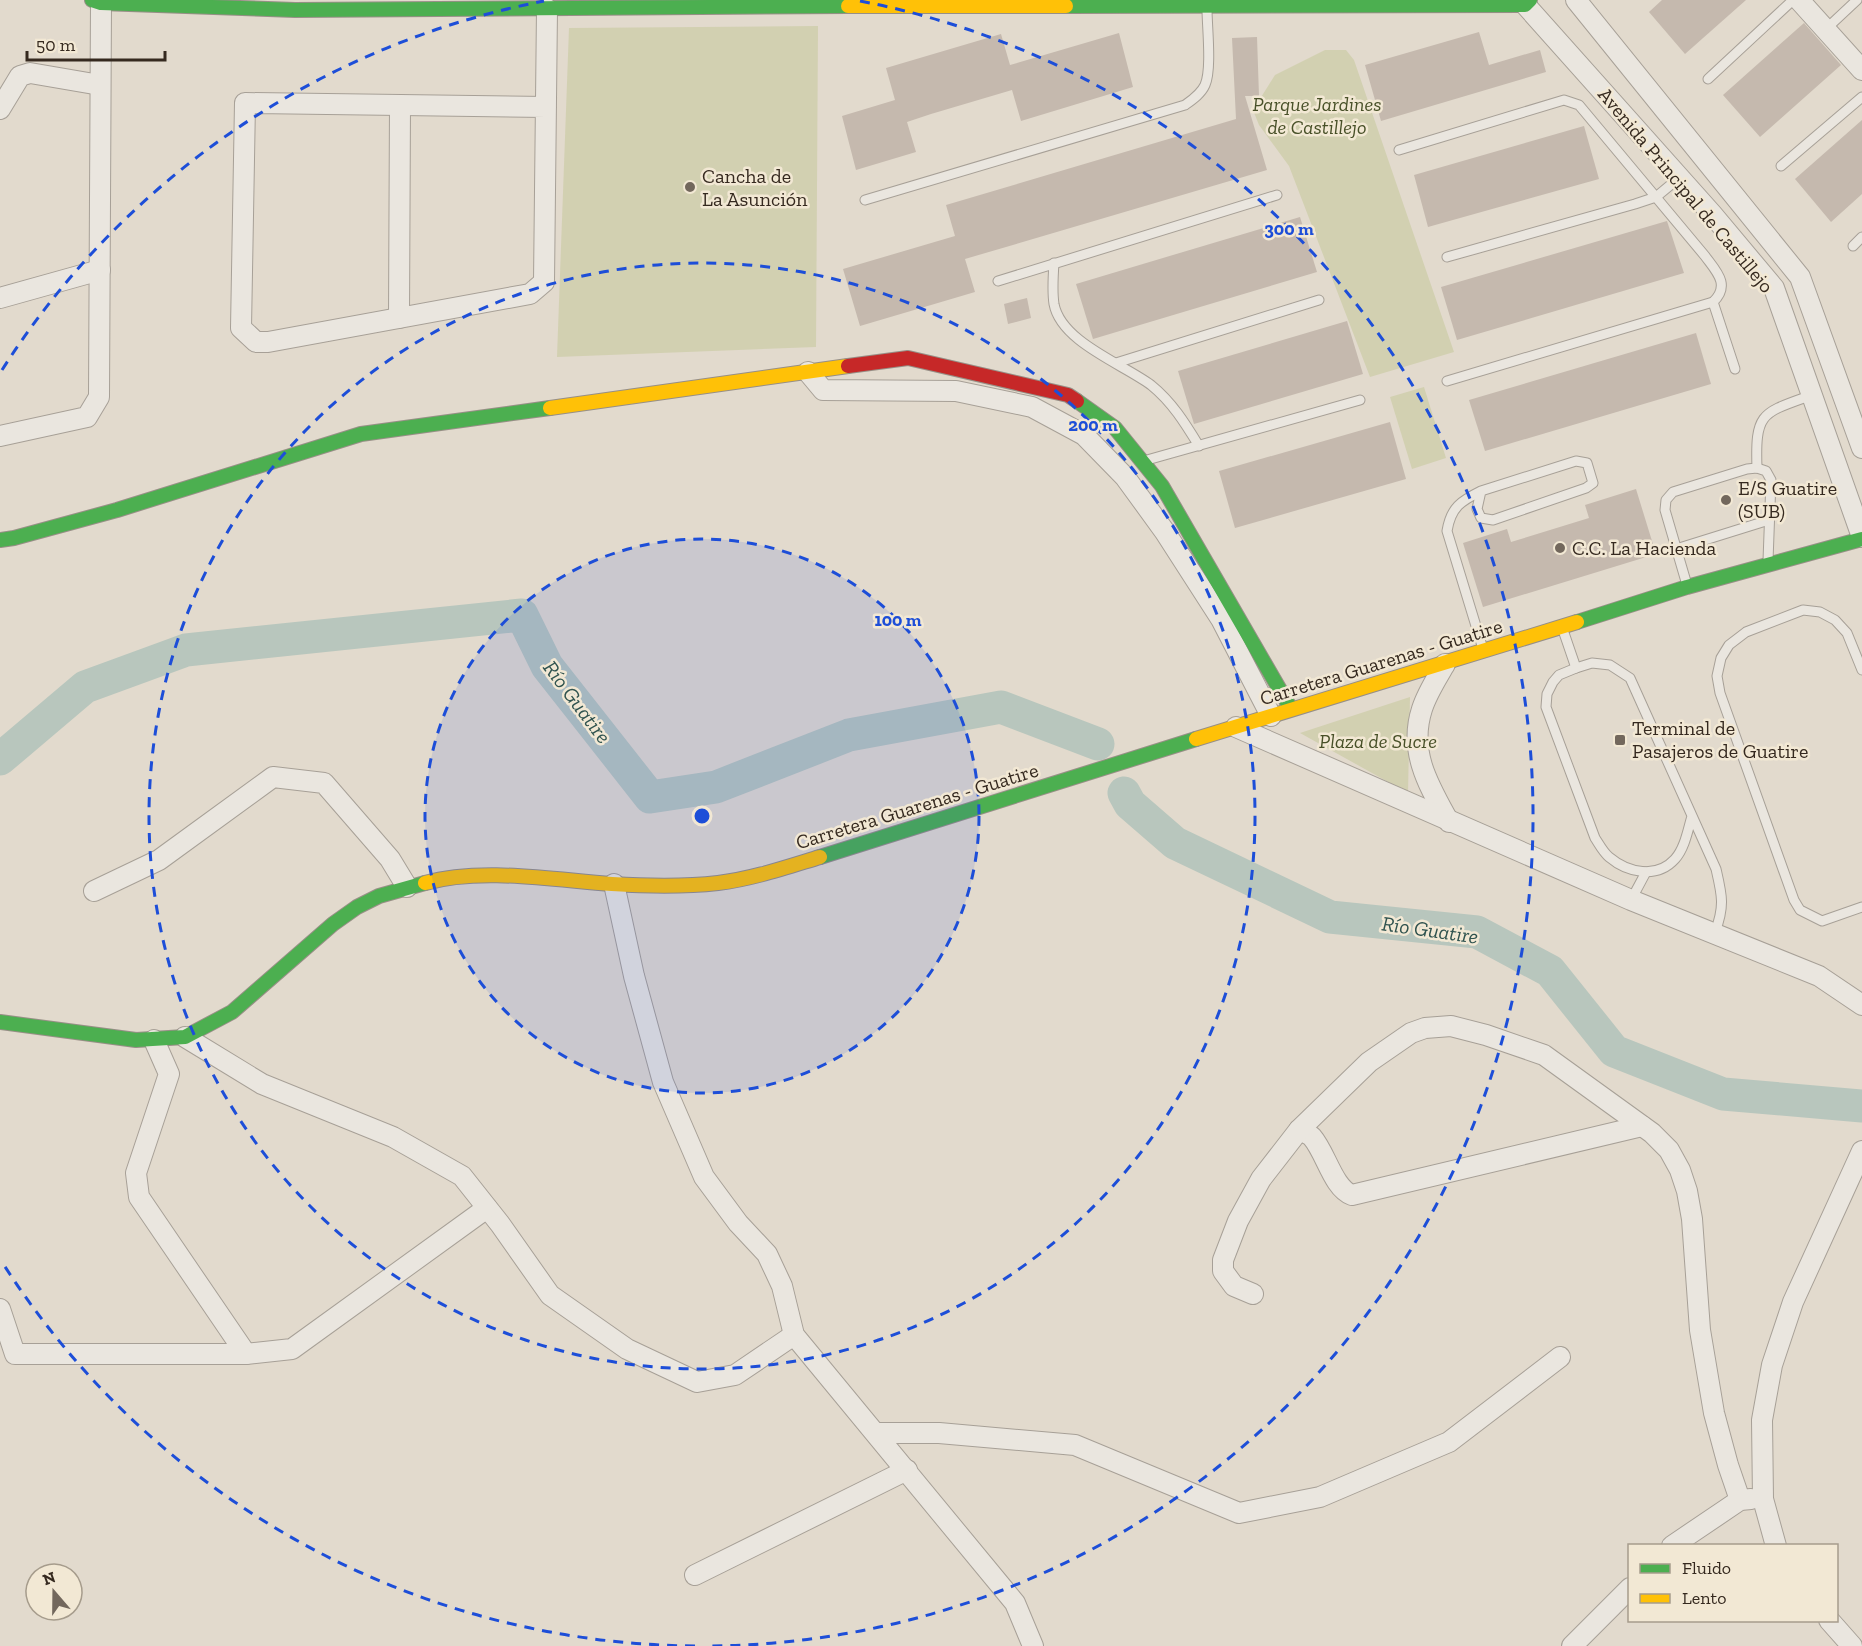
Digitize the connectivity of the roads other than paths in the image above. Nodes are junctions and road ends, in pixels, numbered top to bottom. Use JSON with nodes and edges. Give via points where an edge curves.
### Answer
{"nodes":[{"id":1,"x":1576,"y":0,"type":"edge"},
{"id":2,"x":1793,"y":0,"type":"edge"},
{"id":3,"x":1799,"y":0,"type":"edge"},
{"id":4,"x":1857,"y":0,"type":"edge"},
{"id":5,"x":96,"y":1,"type":"edge"},
{"id":6,"x":1526,"y":2,"type":"edge"},
{"id":7,"x":794,"y":3,"type":"edge"},
{"id":8,"x":821,"y":3,"type":"edge"},
{"id":9,"x":1130,"y":3,"type":"edge"},
{"id":10,"x":295,"y":5,"type":"edge"},
{"id":11,"x":500,"y":5,"type":"edge"},
{"id":12,"x":1207,"y":6,"type":"junction"},
{"id":13,"x":547,"y":9,"type":"junction"},
{"id":14,"x":1826,"y":28,"type":"junction"},
{"id":15,"x":1862,"y":70,"type":"edge"},
{"id":16,"x":1708,"y":79,"type":"dead end"},
{"id":17,"x":100,"y":85,"type":"junction"},
{"id":18,"x":1862,"y":97,"type":"edge"},
{"id":19,"x":399,"y":105,"type":"junction"},
{"id":20,"x":546,"y":107,"type":"junction"},
{"id":21,"x":0,"y":108,"type":"edge"},
{"id":22,"x":1399,"y":150,"type":"dead end"},
{"id":23,"x":1781,"y":166,"type":"dead end"},
{"id":24,"x":1680,"y":177,"type":"junction"},
{"id":25,"x":1277,"y":195,"type":"dead end"},
{"id":26,"x":1656,"y":197,"type":"junction"},
{"id":27,"x":865,"y":200,"type":"dead end"},
{"id":28,"x":1862,"y":237,"type":"edge"},
{"id":29,"x":1853,"y":246,"type":"dead end"},
{"id":30,"x":1447,"y":256,"type":"dead end"},
{"id":31,"x":1054,"y":263,"type":"junction"},
{"id":32,"x":100,"y":270,"type":"junction"},
{"id":33,"x":998,"y":281,"type":"dead end"},
{"id":34,"x":0,"y":298,"type":"edge"},
{"id":35,"x":1319,"y":300,"type":"dead end"},
{"id":36,"x":1713,"y":302,"type":"junction"},
{"id":37,"x":399,"y":318,"type":"junction"},
{"id":38,"x":1116,"y":363,"type":"junction"},
{"id":39,"x":1735,"y":369,"type":"dead end"},
{"id":40,"x":808,"y":372,"type":"junction"},
{"id":41,"x":1447,"y":381,"type":"dead end"},
{"id":42,"x":1812,"y":395,"type":"junction"},
{"id":43,"x":1360,"y":400,"type":"dead end"},
{"id":44,"x":0,"y":436,"type":"edge"},
{"id":45,"x":1199,"y":446,"type":"junction"},
{"id":46,"x":1862,"y":448,"type":"edge"},
{"id":47,"x":1141,"y":462,"type":"junction"},
{"id":48,"x":1757,"y":468,"type":"junction"},
{"id":49,"x":1481,"y":491,"type":"junction"},
{"id":50,"x":1769,"y":520,"type":"junction"},
{"id":51,"x":1862,"y":538,"type":"edge"},
{"id":52,"x":0,"y":540,"type":"edge"},
{"id":53,"x":1676,"y":549,"type":"junction"},
{"id":54,"x":1768,"y":565,"type":"junction"},
{"id":55,"x":1687,"y":587,"type":"junction"},
{"id":56,"x":1562,"y":627,"type":"junction"},
{"id":57,"x":1484,"y":651,"type":"junction"},
{"id":58,"x":1445,"y":664,"type":"junction"},
{"id":59,"x":1576,"y":668,"type":"junction"},
{"id":60,"x":1862,"y":670,"type":"edge"},
{"id":61,"x":1291,"y":709,"type":"junction"},
{"id":62,"x":1271,"y":716,"type":"junction"},
{"id":63,"x":1236,"y":727,"type":"junction"},
{"id":64,"x":1692,"y":816,"type":"junction"},
{"id":65,"x":1449,"y":822,"type":"junction"},
{"id":66,"x":1646,"y":872,"type":"junction"},
{"id":67,"x":614,"y":885,"type":"junction"},
{"id":68,"x":407,"y":887,"type":"junction"},
{"id":69,"x":94,"y":891,"type":"dead end"},
{"id":70,"x":1631,"y":900,"type":"junction"},
{"id":71,"x":1862,"y":907,"type":"edge"},
{"id":72,"x":1715,"y":932,"type":"junction"},
{"id":73,"x":1862,"y":1005,"type":"edge"},
{"id":74,"x":0,"y":1022,"type":"edge"},
{"id":75,"x":185,"y":1036,"type":"junction"},
{"id":76,"x":154,"y":1040,"type":"junction"},
{"id":77,"x":1642,"y":1126,"type":"junction"},
{"id":78,"x":1299,"y":1130,"type":"junction"},
{"id":79,"x":1859,"y":1157,"type":"edge"},
{"id":80,"x":488,"y":1208,"type":"junction"},
{"id":81,"x":1253,"y":1294,"type":"dead end"},
{"id":82,"x":0,"y":1309,"type":"edge"},
{"id":83,"x":794,"y":1335,"type":"junction"},
{"id":84,"x":246,"y":1354,"type":"junction"},
{"id":85,"x":1560,"y":1357,"type":"dead end"},
{"id":86,"x":877,"y":1433,"type":"junction"},
{"id":87,"x":907,"y":1470,"type":"junction"},
{"id":88,"x":1763,"y":1499,"type":"junction"},
{"id":89,"x":1740,"y":1500,"type":"junction"},
{"id":90,"x":1674,"y":1544,"type":"edge"},
{"id":91,"x":1776,"y":1544,"type":"edge"},
{"id":92,"x":695,"y":1575,"type":"dead end"},
{"id":93,"x":1628,"y":1589,"type":"edge"},
{"id":94,"x":1831,"y":1622,"type":"edge"},
{"id":95,"x":1033,"y":1646,"type":"edge"},
{"id":96,"x":1572,"y":1646,"type":"edge"},
{"id":97,"x":1852,"y":1646,"type":"edge"}],
"edges":[{"from":1,"to":46,"type":"street","name":"Avenida Principal de Castillejo","via":[[1800,277]]},
{"from":2,"to":16,"type":"lane"},
{"from":3,"to":14,"type":"street"},
{"from":4,"to":14,"type":"lane"},
{"from":5,"to":10,"type":"street"},
{"from":5,"to":17,"type":"street"},
{"from":6,"to":12,"type":"street"},
{"from":6,"to":24,"type":"street","name":"Avenida Principal de Castillejo"},
{"from":7,"to":8,"type":"street"},
{"from":7,"to":13,"type":"street"},
{"from":8,"to":9,"type":"street"},
{"from":9,"to":12,"type":"street"},
{"from":10,"to":11,"type":"street"},
{"from":11,"to":13,"type":"street"},
{"from":12,"to":27,"type":"lane","via":[[1208,75],[1204,87],[1185,105]]},
{"from":13,"to":20,"type":"street"},
{"from":14,"to":15,"type":"street"},
{"from":17,"to":21,"type":"street","via":[[30,72],[20,76]]},
{"from":17,"to":32,"type":"street"},
{"from":18,"to":23,"type":"lane"},
{"from":19,"to":20,"type":"street"},
{"from":19,"to":37,"type":"street"},
{"from":19,"to":37,"type":"street","via":[[245,103],[242,328],[256,342],[268,342]]},
{"from":20,"to":37,"type":"street","via":[[544,282],[530,294]]},
{"from":22,"to":26,"type":"lane","via":[[1570,101],[1579,105]]},
{"from":24,"to":26,"type":"lane"},
{"from":24,"to":42,"type":"street","name":"Avenida Principal de Castillejo","via":[[1774,288]]},
{"from":25,"to":31,"type":"lane"},
{"from":26,"to":30,"type":"lane"},
{"from":26,"to":36,"type":"lane","via":[[1718,273],[1722,284]]},
{"from":28,"to":29,"type":"lane"},
{"from":31,"to":33,"type":"lane"},
{"from":31,"to":38,"type":"lane","via":[[1055,307],[1063,323],[1080,341]]},
{"from":32,"to":34,"type":"street"},
{"from":32,"to":44,"type":"street","via":[[99,397],[87,417]]},
{"from":35,"to":38,"type":"lane"},
{"from":36,"to":39,"type":"lane"},
{"from":36,"to":41,"type":"lane"},
{"from":38,"to":45,"type":"lane","via":[[1172,404]]},
{"from":40,"to":47,"type":"street","via":[[908,358],[1068,395],[1115,428]]},
{"from":40,"to":52,"type":"street","via":[[361,434],[117,510]]},
{"from":40,"to":62,"type":"street","via":[[823,390],[956,391],[1032,407],[1084,435],[1125,477],[1165,532],[1221,619]]},
{"from":42,"to":48,"type":"lane","via":[[1774,408],[1766,415],[1756,437]]},
{"from":42,"to":51,"type":"street","name":"Avenida Principal de Castillejo"},
{"from":43,"to":45,"type":"lane"},
{"from":45,"to":47,"type":"lane"},
{"from":47,"to":61,"type":"street","via":[[1162,486]]},
{"from":48,"to":50,"type":"lane","via":[[1766,471],[1771,480]]},
{"from":48,"to":53,"type":"lane","via":[[1673,492],[1666,500],[1665,510]]},
{"from":49,"to":49,"type":"lane","via":[[1576,461],[1587,463],[1593,483],[1586,489],[1493,520],[1481,518],[1477,509]]},
{"from":49,"to":57,"type":"lane","via":[[1455,507],[1448,531]]},
{"from":50,"to":53,"type":"lane"},
{"from":50,"to":54,"type":"lane"},
{"from":51,"to":54,"type":"street","name":"Carretera Guarenas - Guatire"},
{"from":53,"to":55,"type":"lane"},
{"from":54,"to":55,"type":"street","name":"Carretera Guarenas - Guatire"},
{"from":55,"to":56,"type":"street","name":"Carretera Guarenas - Guatire"},
{"from":56,"to":57,"type":"street","name":"Carretera Guarenas - Guatire"},
{"from":56,"to":59,"type":"lane"},
{"from":57,"to":58,"type":"street","name":"Carretera Guarenas - Guatire"},
{"from":58,"to":61,"type":"street","name":"Carretera Guarenas - Guatire"},
{"from":58,"to":65,"type":"street","via":[[1422,710],[1418,734],[1426,780]]},
{"from":59,"to":64,"type":"lane","via":[[1592,663],[1610,665],[1630,678]]},
{"from":59,"to":66,"type":"lane","via":[[1553,682],[1546,694],[1546,706],[1595,838],[1607,856],[1628,869]]},
{"from":60,"to":71,"type":"lane","via":[[1847,633],[1835,620],[1820,612],[1803,610],[1746,632],[1729,645],[1717,676],[1800,910],[1822,921]]},
{"from":61,"to":62,"type":"street","name":"Carretera Guarenas - Guatire"},
{"from":62,"to":63,"type":"street","name":"Carretera Guarenas - Guatire"},
{"from":63,"to":65,"type":"street"},
{"from":63,"to":67,"type":"street","name":"Carretera Guarenas - Guatire","via":[[780,869],[718,883]]},
{"from":64,"to":66,"type":"lane","via":[[1676,858],[1659,871]]},
{"from":64,"to":72,"type":"lane","via":[[1722,892],[1722,914]]},
{"from":65,"to":70,"type":"street"},
{"from":66,"to":70,"type":"lane"},
{"from":67,"to":68,"type":"street","name":"Carretera Guarenas - Guatire","via":[[473,876],[441,878]]},
{"from":67,"to":83,"type":"street","via":[[663,1082],[704,1177],[767,1254],[782,1286]]},
{"from":68,"to":69,"type":"street","via":[[390,858],[324,783],[273,777],[159,860]]},
{"from":68,"to":75,"type":"street","name":"Carretera Guarenas - Guatire","via":[[357,907],[249,999]]},
{"from":70,"to":72,"type":"street"},
{"from":72,"to":73,"type":"street","via":[[1819,976]]},
{"from":74,"to":76,"type":"street","name":"Carretera Guarenas - Guatire"},
{"from":75,"to":76,"type":"street","name":"Carretera Guarenas - Guatire"},
{"from":75,"to":80,"type":"street","via":[[262,1084],[393,1137],[462,1176]]},
{"from":76,"to":84,"type":"street","via":[[169,1074],[136,1173],[140,1197]]},
{"from":77,"to":78,"type":"street","via":[[1352,1195],[1340,1186],[1311,1136]]},
{"from":77,"to":78,"type":"street","via":[[1544,1055],[1451,1026],[1425,1028],[1398,1041],[1369,1062]]},
{"from":77,"to":89,"type":"street","via":[[1669,1150],[1688,1191],[1700,1330],[1714,1413]]},
{"from":78,"to":81,"type":"street","via":[[1261,1179],[1223,1260],[1222,1271],[1234,1286]]},
{"from":79,"to":88,"type":"street","via":[[1793,1302],[1772,1365],[1762,1420]]},
{"from":80,"to":83,"type":"street","via":[[550,1295],[627,1349],[697,1382],[735,1375]]},
{"from":80,"to":84,"type":"street","via":[[291,1349]]},
{"from":82,"to":84,"type":"street","via":[[15,1354]]},
{"from":83,"to":86,"type":"street"},
{"from":85,"to":86,"type":"street","via":[[1449,1442],[1320,1497],[1239,1513],[1075,1445],[939,1433]]},
{"from":86,"to":87,"type":"street"},
{"from":87,"to":92,"type":"street"},
{"from":87,"to":95,"type":"street","via":[[1015,1603]]},
{"from":88,"to":89,"type":"street"},
{"from":88,"to":91,"type":"street"},
{"from":89,"to":90,"type":"street"},
{"from":93,"to":96,"type":"street"},
{"from":94,"to":97,"type":"street"}]}
